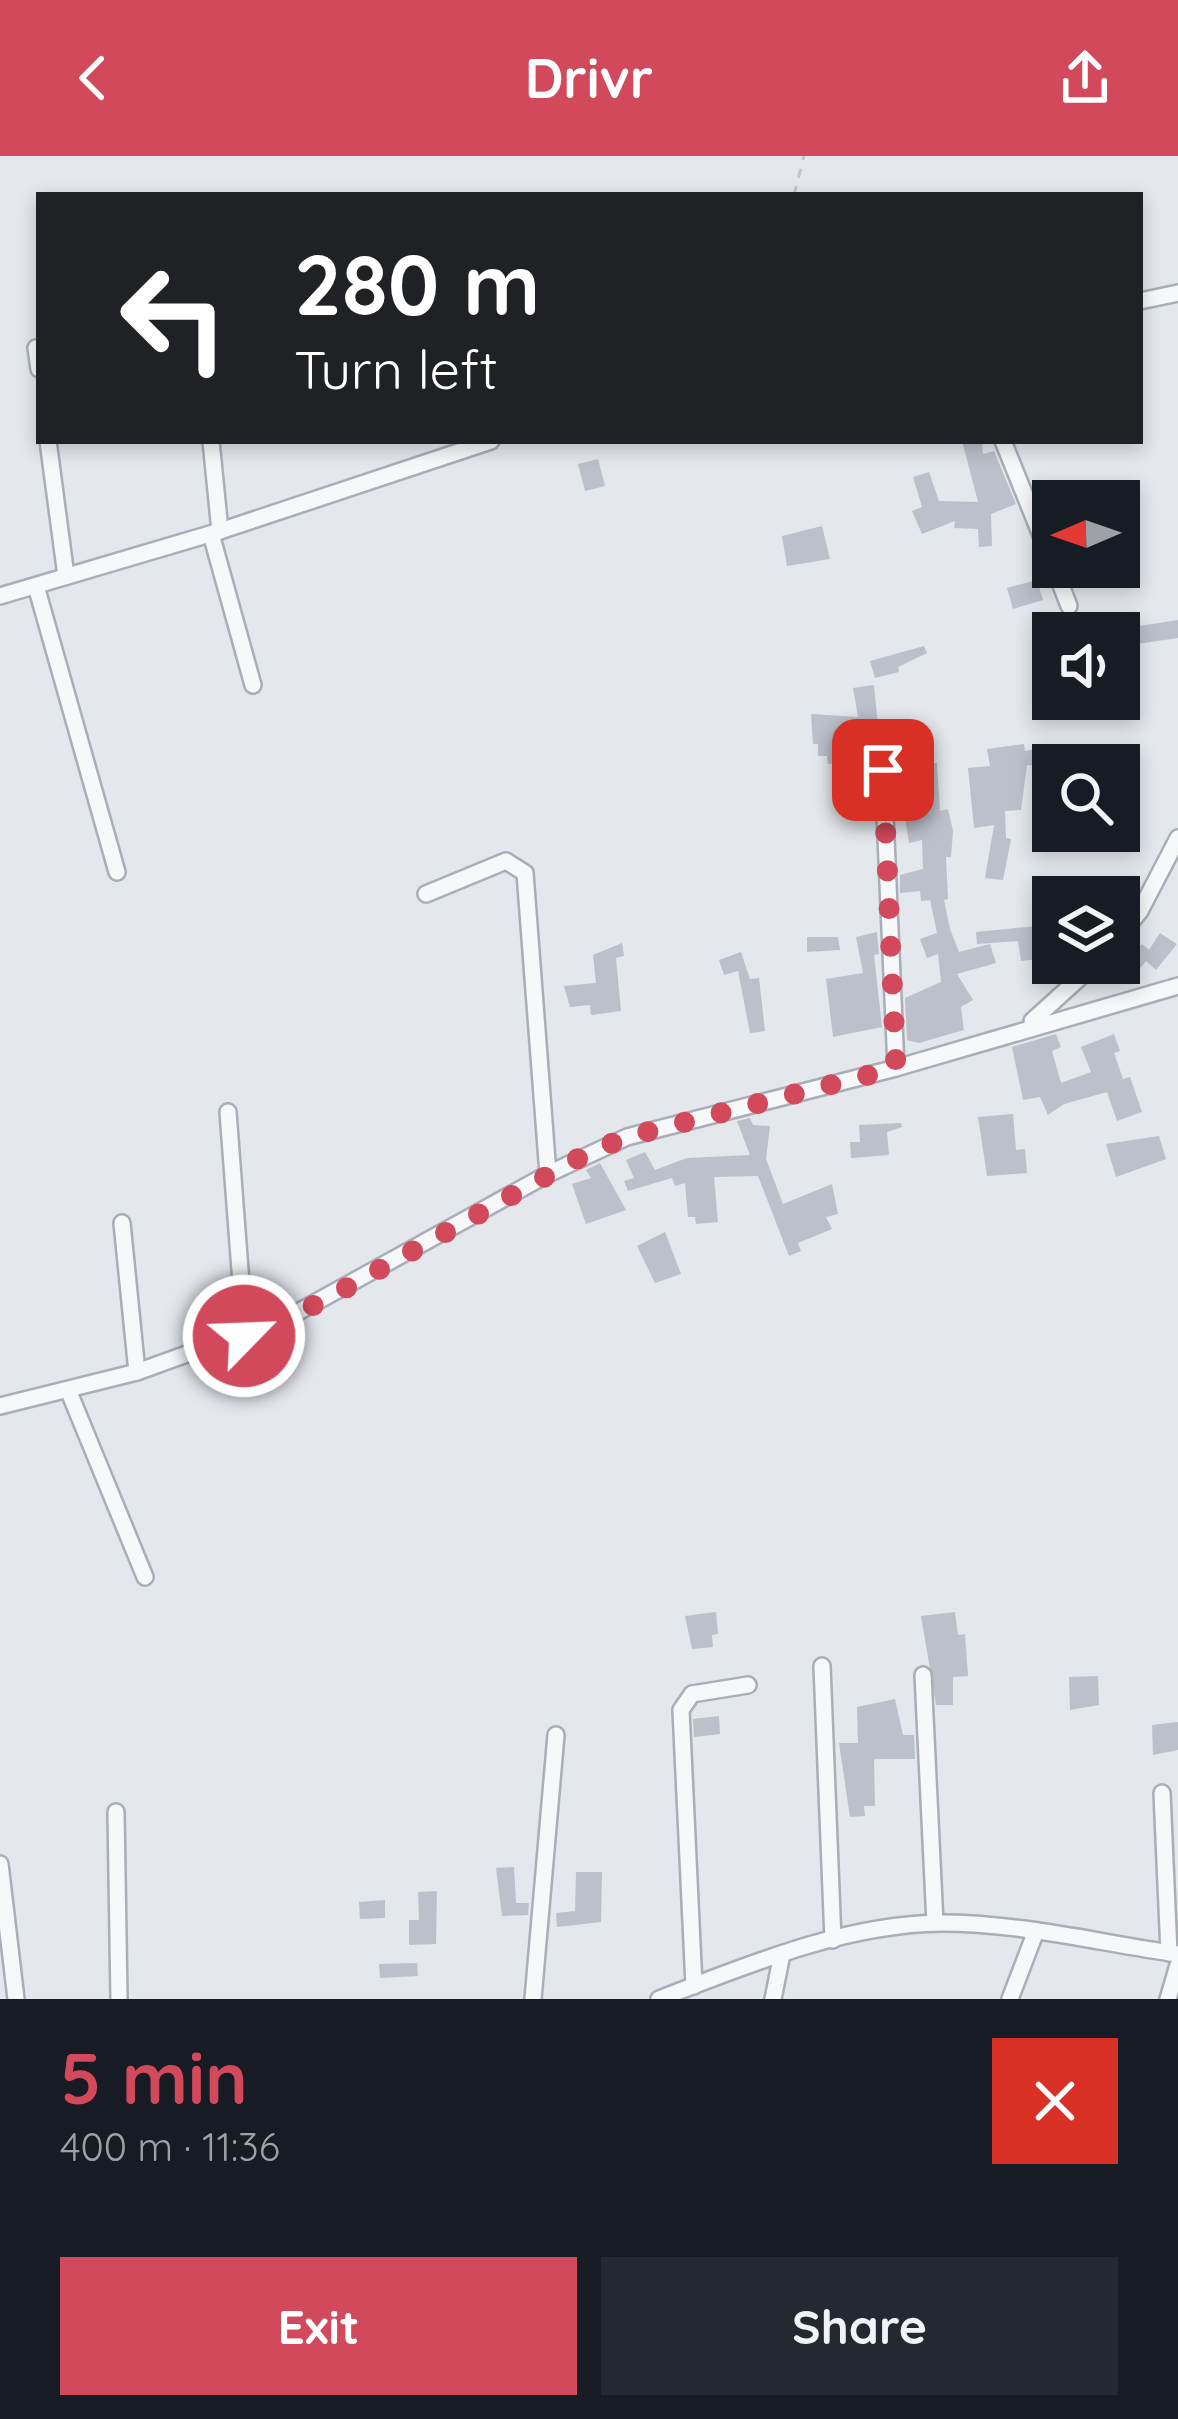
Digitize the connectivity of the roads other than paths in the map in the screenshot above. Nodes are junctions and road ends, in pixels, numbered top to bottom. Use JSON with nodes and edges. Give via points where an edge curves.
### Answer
{"nodes":[{"id":1,"x":1178,"y":293,"type":"edge"},
{"id":2,"x":1143,"y":300,"type":"edge"},
{"id":3,"x":48,"y":444,"type":"edge"},
{"id":4,"x":211,"y":444,"type":"edge"},
{"id":5,"x":477,"y":444,"type":"edge"},
{"id":6,"x":1004,"y":444,"type":"edge"},
{"id":7,"x":1032,"y":514,"type":"edge"},
{"id":8,"x":216,"y":532,"type":"junction"},
{"id":9,"x":66,"y":576,"type":"junction"},
{"id":10,"x":36,"y":586,"type":"junction"},
{"id":11,"x":1062,"y":588,"type":"edge"},
{"id":12,"x":0,"y":596,"type":"edge"},
{"id":13,"x":1069,"y":606,"type":"dead end"},
{"id":14,"x":253,"y":686,"type":"dead end"},
{"id":15,"x":883,"y":770,"type":"dead end"},
{"id":16,"x":1178,"y":838,"type":"edge"},
{"id":17,"x":117,"y":872,"type":"dead end"},
{"id":18,"x":426,"y":893,"type":"dead end"},
{"id":19,"x":1140,"y":910,"type":"edge"},
{"id":20,"x":1073,"y":984,"type":"edge"},
{"id":21,"x":1178,"y":986,"type":"edge"},
{"id":22,"x":1025,"y":1027,"type":"junction"},
{"id":23,"x":896,"y":1068,"type":"junction"},
{"id":24,"x":228,"y":1112,"type":"dead end"},
{"id":25,"x":548,"y":1174,"type":"junction"},
{"id":26,"x":122,"y":1223,"type":"dead end"},
{"id":27,"x":244,"y":1336,"type":"junction"},
{"id":28,"x":137,"y":1372,"type":"junction"},
{"id":29,"x":69,"y":1392,"type":"junction"},
{"id":30,"x":0,"y":1406,"type":"edge"},
{"id":31,"x":145,"y":1577,"type":"dead end"},
{"id":32,"x":822,"y":1666,"type":"dead end"},
{"id":33,"x":923,"y":1675,"type":"dead end"},
{"id":34,"x":748,"y":1685,"type":"dead end"},
{"id":35,"x":556,"y":1735,"type":"dead end"},
{"id":36,"x":1162,"y":1793,"type":"dead end"},
{"id":37,"x":116,"y":1812,"type":"dead end"},
{"id":38,"x":0,"y":1864,"type":"edge"},
{"id":39,"x":934,"y":1923,"type":"junction"},
{"id":40,"x":1036,"y":1931,"type":"junction"},
{"id":41,"x":832,"y":1940,"type":"junction"},
{"id":42,"x":782,"y":1954,"type":"junction"},
{"id":43,"x":1175,"y":1957,"type":"edge"},
{"id":44,"x":694,"y":1986,"type":"junction"},
{"id":45,"x":16,"y":1999,"type":"edge"},
{"id":46,"x":119,"y":1999,"type":"edge"},
{"id":47,"x":533,"y":1999,"type":"edge"},
{"id":48,"x":658,"y":1999,"type":"edge"},
{"id":49,"x":772,"y":1999,"type":"edge"},
{"id":50,"x":1010,"y":1999,"type":"edge"},
{"id":51,"x":1168,"y":1999,"type":"edge"}],
"edges":[{"from":1,"to":2,"type":"street"},
{"from":3,"to":9,"type":"street"},
{"from":4,"to":8,"type":"street"},
{"from":5,"to":8,"type":"street"},
{"from":6,"to":7,"type":"street"},
{"from":8,"to":9,"type":"street"},
{"from":8,"to":14,"type":"street"},
{"from":9,"to":10,"type":"street"},
{"from":10,"to":12,"type":"street"},
{"from":10,"to":17,"type":"street"},
{"from":11,"to":13,"type":"street"},
{"from":15,"to":23,"type":"street"},
{"from":16,"to":19,"type":"street"},
{"from":18,"to":25,"type":"street","via":[[506,860],[525,873]]},
{"from":20,"to":22,"type":"street"},
{"from":21,"to":22,"type":"street"},
{"from":22,"to":23,"type":"street"},
{"from":23,"to":25,"type":"street","via":[[627,1137]]},
{"from":24,"to":27,"type":"street"},
{"from":25,"to":27,"type":"street","via":[[321,1302]]},
{"from":26,"to":28,"type":"street"},
{"from":27,"to":28,"type":"street"},
{"from":28,"to":29,"type":"street"},
{"from":29,"to":30,"type":"street"},
{"from":29,"to":31,"type":"street"},
{"from":32,"to":41,"type":"street"},
{"from":33,"to":39,"type":"street"},
{"from":34,"to":44,"type":"street","via":[[692,1694],[681,1710]]},
{"from":35,"to":47,"type":"street"},
{"from":36,"to":43,"type":"street"},
{"from":37,"to":46,"type":"street"},
{"from":38,"to":45,"type":"street"},
{"from":39,"to":40,"type":"street"},
{"from":39,"to":41,"type":"street"},
{"from":40,"to":43,"type":"street"},
{"from":40,"to":50,"type":"street"},
{"from":41,"to":42,"type":"street"},
{"from":42,"to":44,"type":"street"},
{"from":42,"to":49,"type":"street"},
{"from":43,"to":51,"type":"street"},
{"from":44,"to":48,"type":"street"}]}
